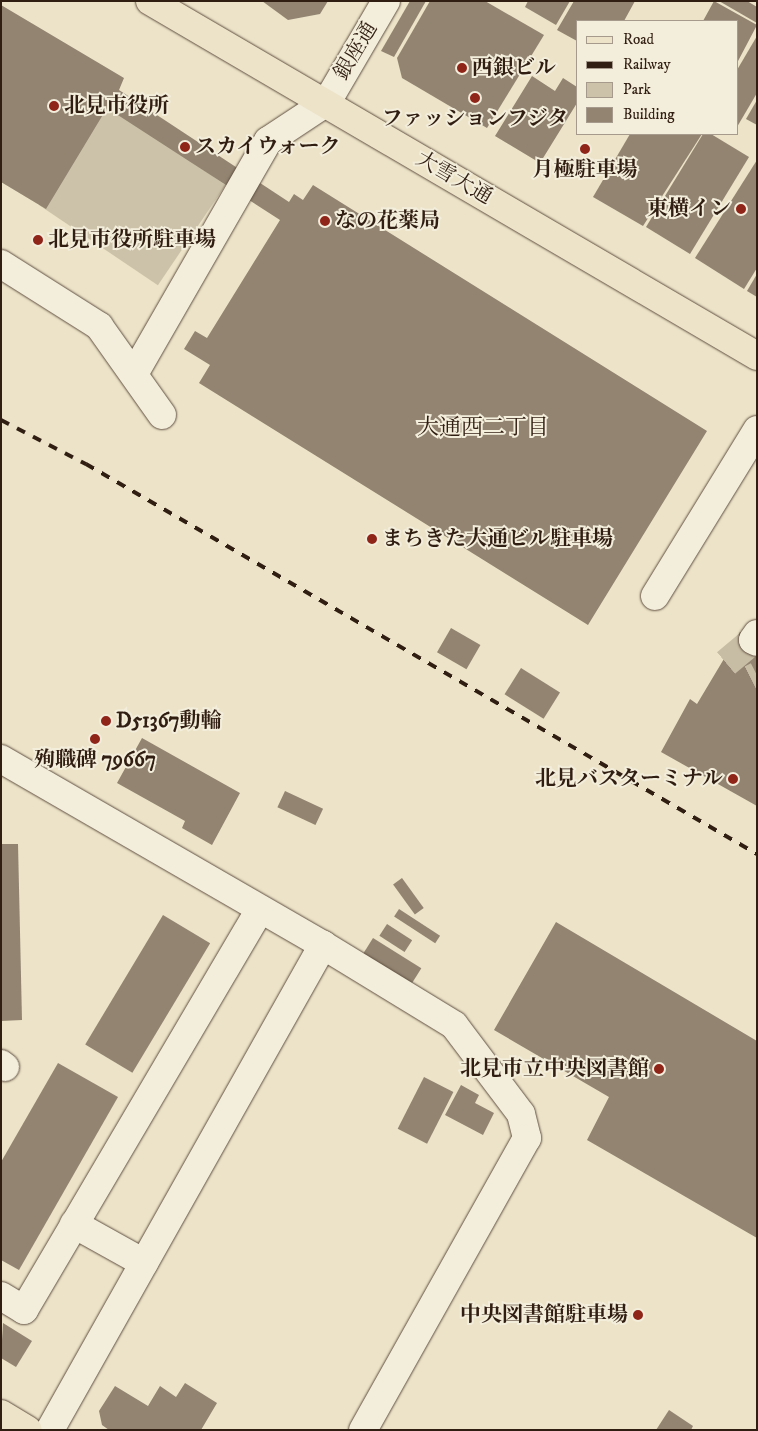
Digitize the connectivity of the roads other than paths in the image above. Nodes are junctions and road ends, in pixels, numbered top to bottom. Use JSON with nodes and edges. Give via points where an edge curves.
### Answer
{"nodes":[{"id":1,"x":150,"y":1,"type":"edge"},
{"id":2,"x":386,"y":1,"type":"edge"},
{"id":3,"x":327,"y":102,"type":"junction"},
{"id":4,"x":1,"y":264,"type":"edge"},
{"id":5,"x":757,"y":356,"type":"edge"},
{"id":6,"x":134,"y":374,"type":"junction"},
{"id":7,"x":162,"y":415,"type":"dead end"},
{"id":8,"x":757,"y":430,"type":"edge"},
{"id":9,"x":748,"y":463,"type":"edge"},
{"id":10,"x":655,"y":596,"type":"dead end"},
{"id":11,"x":757,"y":634,"type":"edge"},
{"id":12,"x":757,"y":642,"type":"edge"},
{"id":13,"x":1,"y":759,"type":"edge"},
{"id":14,"x":260,"y":909,"type":"junction"},
{"id":15,"x":323,"y":945,"type":"junction"},
{"id":16,"x":74,"y":1224,"type":"junction"},
{"id":17,"x":144,"y":1263,"type":"junction"},
{"id":18,"x":1,"y":1296,"type":"edge"},
{"id":19,"x":1,"y":1414,"type":"edge"},
{"id":20,"x":28,"y":1430,"type":"edge"},
{"id":21,"x":50,"y":1430,"type":"edge"},
{"id":22,"x":363,"y":1430,"type":"edge"}],
"edges":[{"from":1,"to":3,"type":"main road","name":"大雪大通"},
{"from":2,"to":3,"type":"street","name":"銀座通"},
{"from":3,"to":5,"type":"main road","name":"大雪大通"},
{"from":3,"to":6,"type":"street","via":[[268,140]]},
{"from":4,"to":6,"type":"street","via":[[99,326]]},
{"from":6,"to":7,"type":"street"},
{"from":8,"to":9,"type":"street"},
{"from":9,"to":10,"type":"street"},
{"from":11,"to":12,"type":"street","via":[[753,640]]},
{"from":13,"to":14,"type":"street"},
{"from":14,"to":15,"type":"street"},
{"from":14,"to":16,"type":"street"},
{"from":15,"to":17,"type":"street"},
{"from":15,"to":22,"type":"street","via":[[454,1025],[521,1114],[527,1138]]},
{"from":16,"to":17,"type":"street"},
{"from":16,"to":18,"type":"street","via":[[24,1310]]},
{"from":17,"to":21,"type":"street"},
{"from":19,"to":20,"type":"main road"}]}
